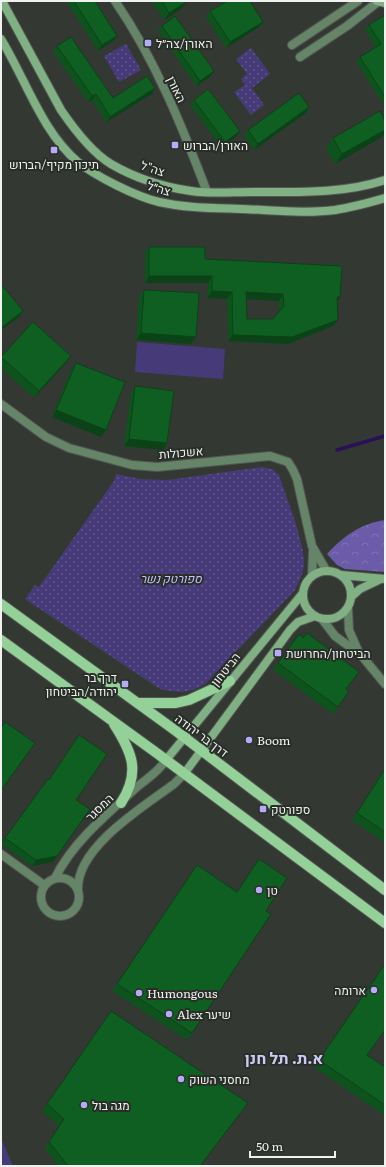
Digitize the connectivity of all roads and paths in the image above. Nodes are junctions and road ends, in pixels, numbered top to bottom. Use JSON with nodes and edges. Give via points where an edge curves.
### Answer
{"nodes":[{"id":1,"x":2,"y":1,"type":"edge"},
{"id":2,"x":115,"y":1,"type":"edge"},
{"id":3,"x":358,"y":1,"type":"edge"},
{"id":4,"x":380,"y":2,"type":"edge"},
{"id":5,"x":1,"y":39,"type":"edge"},
{"id":6,"x":292,"y":46,"type":"dead end"},
{"id":7,"x":300,"y":57,"type":"dead end"},
{"id":8,"x":385,"y":180,"type":"edge"},
{"id":9,"x":207,"y":192,"type":"junction"},
{"id":10,"x":385,"y":198,"type":"edge"},
{"id":11,"x":1,"y":404,"type":"edge"},
{"id":12,"x":312,"y":546,"type":"junction"},
{"id":13,"x":326,"y":570,"type":"junction"},
{"id":14,"x":341,"y":575,"type":"junction"},
{"id":15,"x":312,"y":576,"type":"junction"},
{"id":16,"x":384,"y":579,"type":"edge"},
{"id":17,"x":303,"y":593,"type":"junction"},
{"id":18,"x":352,"y":596,"type":"junction"},
{"id":19,"x":1,"y":604,"type":"edge"},
{"id":20,"x":348,"y":608,"type":"junction"},
{"id":21,"x":318,"y":617,"type":"junction"},
{"id":22,"x":1,"y":640,"type":"edge"},
{"id":23,"x":361,"y":655,"type":"junction"},
{"id":24,"x":230,"y":681,"type":"junction"},
{"id":25,"x":385,"y":684,"type":"edge"},
{"id":26,"x":138,"y":703,"type":"junction"},
{"id":27,"x":111,"y":719,"type":"junction"},
{"id":28,"x":184,"y":738,"type":"junction"},
{"id":29,"x":202,"y":750,"type":"junction"},
{"id":30,"x":166,"y":760,"type":"junction"},
{"id":31,"x":184,"y":774,"type":"junction"},
{"id":32,"x":121,"y":802,"type":"junction"},
{"id":33,"x":1,"y":854,"type":"edge"},
{"id":34,"x":55,"y":878,"type":"junction"},
{"id":35,"x":44,"y":885,"type":"junction"},
{"id":36,"x":78,"y":889,"type":"junction"},
{"id":37,"x":385,"y":890,"type":"edge"},
{"id":38,"x":385,"y":923,"type":"edge"}],
"edges":[{"from":1,"to":9,"type":"main road","name":"צה\"ל","via":[[61,110],[93,149],[109,163],[151,182]]},
{"from":2,"to":9,"type":"street","name":"האורן","via":[[132,26],[184,131]]},
{"from":3,"to":6,"type":"street"},
{"from":4,"to":7,"type":"street"},
{"from":5,"to":10,"type":"main road","name":"צה״ל","via":[[57,138],[77,161],[88,169],[133,192],[158,202],[181,206],[294,211],[334,210]]},
{"from":8,"to":9,"type":"main road","name":"צה\"ל","via":[[362,187],[319,192]]},
{"from":11,"to":12,"type":"street","name":"אשכולות","via":[[58,443],[132,465],[157,467],[270,456],[280,458],[288,462],[297,479]]},
{"from":12,"to":13,"type":"street","name":"אשכולות"},
{"from":12,"to":15,"type":"street","name":"אשכולות"},
{"from":13,"to":14,"type":"main road"},
{"from":13,"to":15,"type":"main road"},
{"from":14,"to":16,"type":"main road"},
{"from":14,"to":18,"type":"main road","via":[[350,584]]},
{"from":15,"to":17,"type":"main road"},
{"from":16,"to":18,"type":"main road","via":[[360,589]]},
{"from":17,"to":21,"type":"main road","via":[[306,606]]},
{"from":17,"to":24,"type":"main road","name":"הביטחון"},
{"from":18,"to":20,"type":"main road"},
{"from":19,"to":26,"type":"main road","name":"דרך בר יהודה"},
{"from":20,"to":21,"type":"main road","via":[[334,618]]},
{"from":20,"to":23,"type":"street","via":[[349,630]]},
{"from":21,"to":23,"type":"street","via":[[335,636]]},
{"from":21,"to":29,"type":"main road","via":[[298,622],[290,630]]},
{"from":22,"to":27,"type":"main road"},
{"from":23,"to":25,"type":"street"},
{"from":24,"to":26,"type":"main road","via":[[189,700]]},
{"from":24,"to":28,"type":"main road","name":"הביטחון"},
{"from":26,"to":28,"type":"main road","name":"דרך בר יהודה"},
{"from":27,"to":30,"type":"main road"},
{"from":27,"to":32,"type":"main road","via":[[127,745],[132,763],[131,783]]},
{"from":28,"to":29,"type":"main road","name":"דרך בר יהודה"},
{"from":28,"to":30,"type":"main road","name":"הביטחון"},
{"from":29,"to":31,"type":"main road"},
{"from":29,"to":37,"type":"main road","name":"דרך בר יהודה"},
{"from":30,"to":31,"type":"main road"},
{"from":30,"to":32,"type":"street","name":"המסגר","via":[[159,770]]},
{"from":31,"to":36,"type":"street","via":[[99,843],[88,856],[79,876]]},
{"from":31,"to":38,"type":"main road"},
{"from":32,"to":34,"type":"street","name":"המסגר","via":[[73,849]]},
{"from":33,"to":35,"type":"street"},
{"from":34,"to":35,"type":"street","name":"המסגר"},
{"from":34,"to":36,"type":"street","via":[[68,879]]},
{"from":35,"to":36,"type":"street","via":[[41,891],[42,905],[57,916],[64,916],[75,910],[80,899]]}]}
